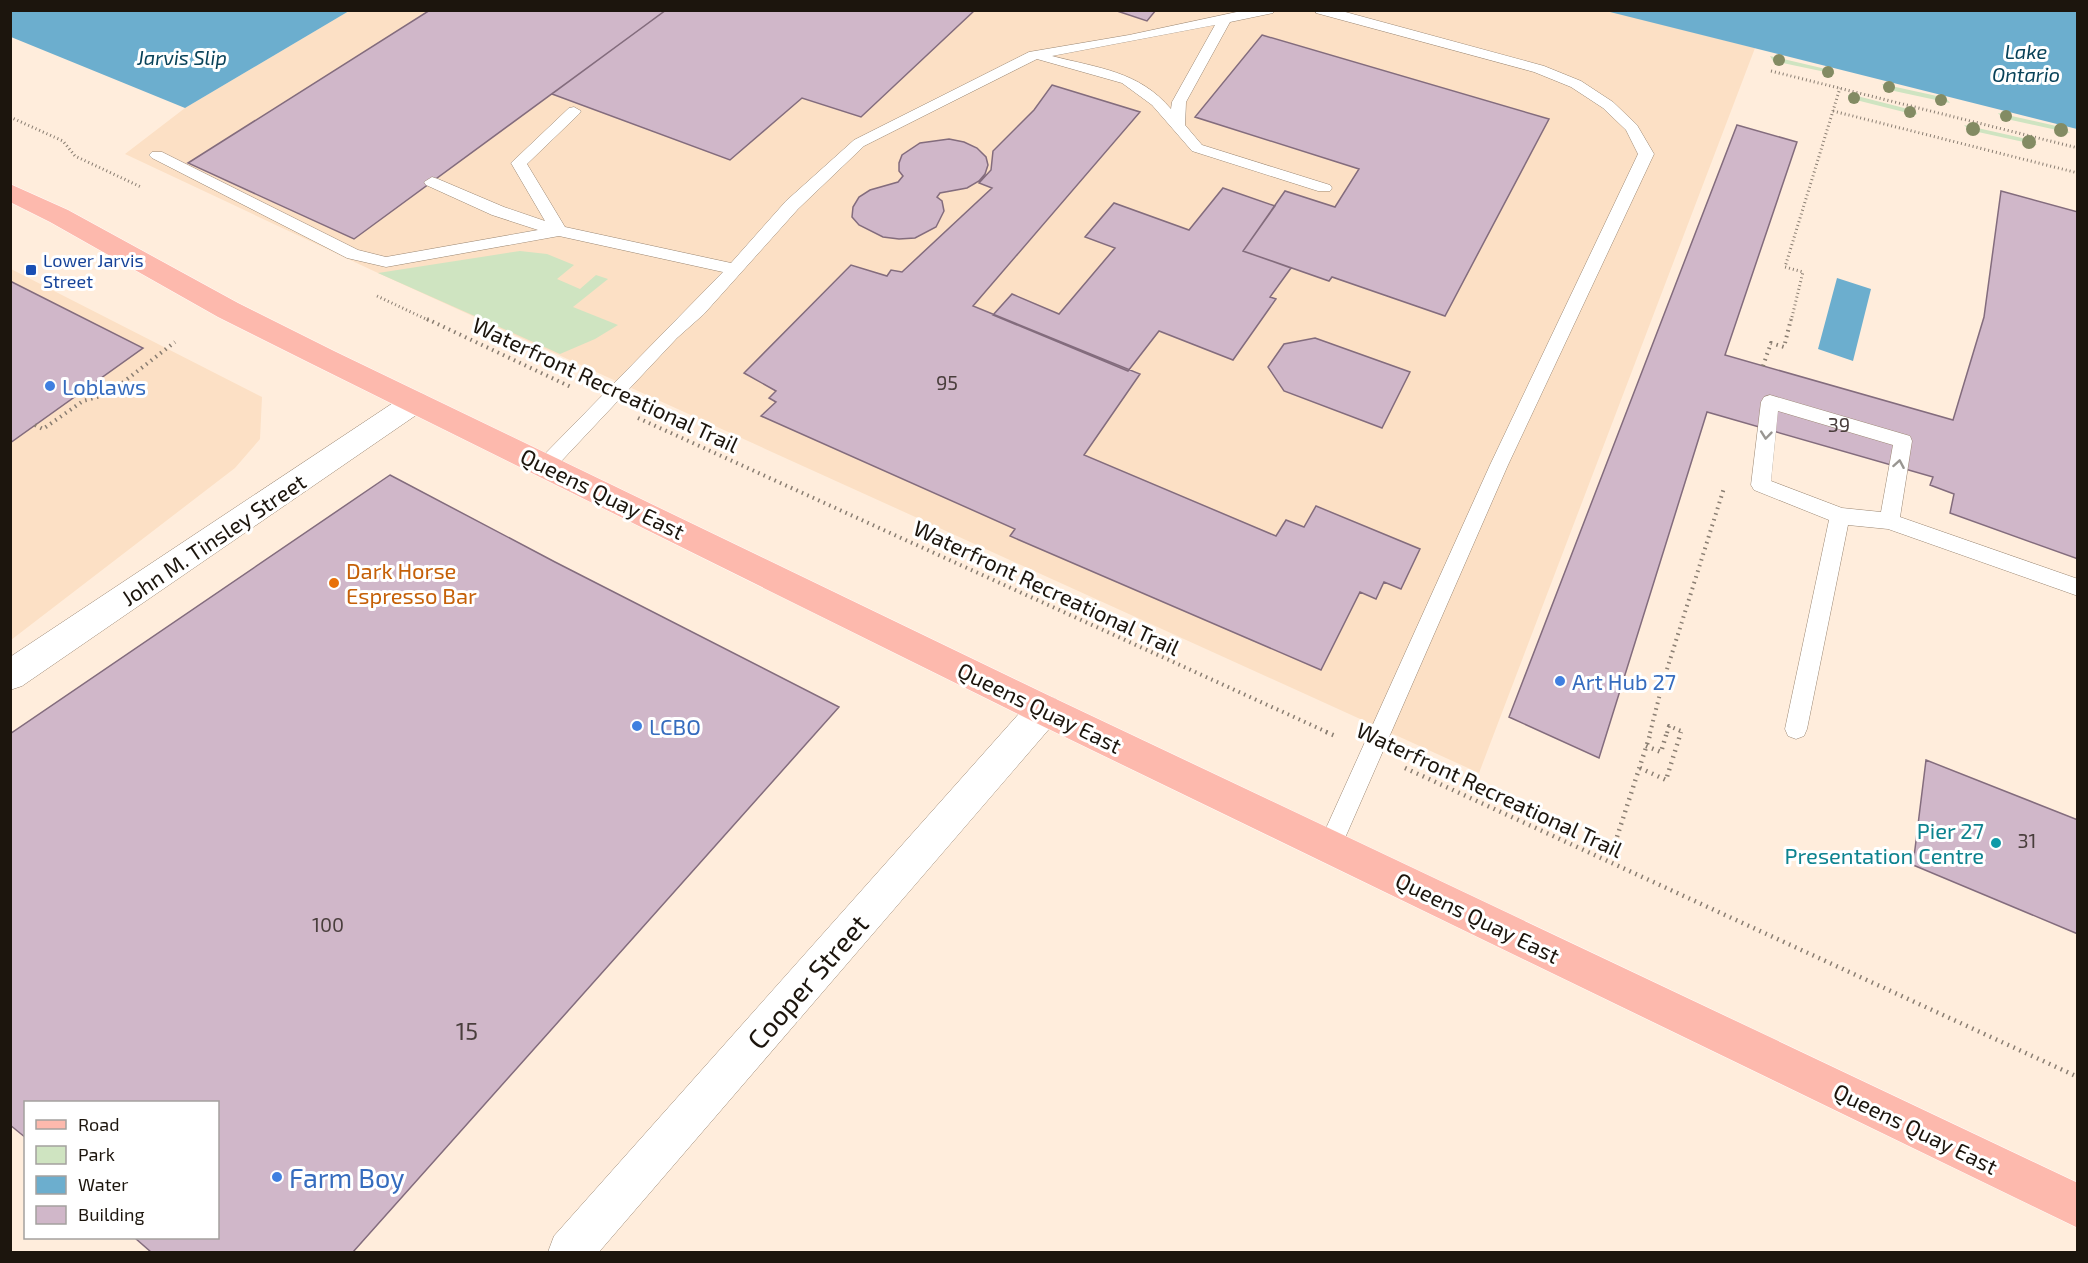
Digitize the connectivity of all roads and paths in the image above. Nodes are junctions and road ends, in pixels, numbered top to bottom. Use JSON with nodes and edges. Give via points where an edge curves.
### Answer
{"nodes":[{"id":1,"x":1268,"y":10,"type":"edge"},
{"id":2,"x":1322,"y":10,"type":"edge"},
{"id":3,"x":1225,"y":20,"type":"junction"},
{"id":4,"x":1034,"y":55,"type":"junction"},
{"id":5,"x":1771,"y":70,"type":"dead end"},
{"id":6,"x":1840,"y":88,"type":"junction"},
{"id":7,"x":574,"y":111,"type":"dead end"},
{"id":8,"x":1833,"y":111,"type":"junction"},
{"id":9,"x":10,"y":117,"type":"edge"},
{"id":10,"x":1177,"y":126,"type":"junction"},
{"id":11,"x":2078,"y":148,"type":"edge"},
{"id":12,"x":157,"y":155,"type":"dead end"},
{"id":13,"x":2078,"y":173,"type":"edge"},
{"id":14,"x":432,"y":182,"type":"dead end"},
{"id":15,"x":1324,"y":188,"type":"dead end"},
{"id":16,"x":152,"y":191,"type":"dead end"},
{"id":17,"x":10,"y":192,"type":"edge"},
{"id":18,"x":559,"y":231,"type":"junction"},
{"id":19,"x":735,"y":269,"type":"junction"},
{"id":20,"x":368,"y":292,"type":"dead end"},
{"id":21,"x":175,"y":342,"type":"dead end"},
{"id":22,"x":1763,"y":366,"type":"dead end"},
{"id":23,"x":415,"y":402,"type":"junction"},
{"id":24,"x":607,"y":404,"type":"junction"},
{"id":25,"x":35,"y":425,"type":"dead end"},
{"id":26,"x":546,"y":465,"type":"junction"},
{"id":27,"x":1761,"y":485,"type":"junction"},
{"id":28,"x":1840,"y":516,"type":"junction"},
{"id":29,"x":1889,"y":521,"type":"junction"},
{"id":30,"x":2078,"y":588,"type":"edge"},
{"id":31,"x":10,"y":676,"type":"edge"},
{"id":32,"x":1044,"y":710,"type":"junction"},
{"id":33,"x":1796,"y":729,"type":"dead end"},
{"id":34,"x":1647,"y":746,"type":"junction"},
{"id":35,"x":1372,"y":753,"type":"junction"},
{"id":36,"x":1640,"y":768,"type":"junction"},
{"id":37,"x":1615,"y":843,"type":"dead end"},
{"id":38,"x":1330,"y":846,"type":"junction"},
{"id":39,"x":2078,"y":1077,"type":"edge"},
{"id":40,"x":2078,"y":1206,"type":"edge"},
{"id":41,"x":570,"y":1252,"type":"edge"}],
"edges":[{"from":1,"to":3,"type":"lane"},
{"from":2,"to":35,"type":"lane","via":[[1539,69],[1576,84],[1608,105],[1632,128],[1646,154],[1499,465]]},
{"from":3,"to":4,"type":"lane"},
{"from":3,"to":10,"type":"lane","via":[[1179,102]]},
{"from":4,"to":10,"type":"lane","via":[[1127,80],[1157,102]]},
{"from":4,"to":19,"type":"lane","via":[[859,143],[792,206]]},
{"from":5,"to":6,"type":"path"},
{"from":6,"to":8,"type":"path"},
{"from":6,"to":11,"type":"path"},
{"from":7,"to":18,"type":"lane","via":[[519,163]]},
{"from":8,"to":13,"type":"path"},
{"from":8,"to":22,"type":"path","via":[[1785,267],[1803,272],[1784,347],[1770,343]]},
{"from":9,"to":16,"type":"path","via":[[63,141],[75,156]]},
{"from":10,"to":15,"type":"lane","via":[[1197,148]]},
{"from":12,"to":18,"type":"lane","via":[[353,254],[386,262]]},
{"from":14,"to":18,"type":"lane","via":[[498,211]]},
{"from":17,"to":23,"type":"main road","name":"Queens Quay East","via":[[228,310]]},
{"from":18,"to":19,"type":"lane"},
{"from":19,"to":24,"type":"lane"},
{"from":20,"to":24,"type":"path","name":"Waterfront Recreational Trail"},
{"from":21,"to":25,"type":"path","via":[[108,394],[83,401],[43,429]]},
{"from":23,"to":26,"type":"main road","name":"Queens Quay East"},
{"from":23,"to":31,"type":"street","name":"John M. Tinsley Street"},
{"from":24,"to":26,"type":"lane"},
{"from":24,"to":35,"type":"path","name":"Waterfront Recreational Trail"},
{"from":26,"to":32,"type":"main road","name":"Queens Quay East"},
{"from":27,"to":28,"type":"lane"},
{"from":29,"to":27,"type":"lane","one_way":true,"via":[[1903,441],[1770,402]]},
{"from":27,"to":34,"type":"path","via":[[1729,472],[1663,682]]},
{"from":28,"to":29,"type":"lane"},
{"from":28,"to":33,"type":"lane"},
{"from":29,"to":30,"type":"lane"},
{"from":32,"to":38,"type":"main road","name":"Queens Quay East"},
{"from":32,"to":41,"type":"street","name":"Cooper Street"},
{"from":34,"to":36,"type":"path"},
{"from":34,"to":36,"type":"path","via":[[1661,752],[1669,726],[1681,731],[1666,780]]},
{"from":35,"to":38,"type":"lane"},
{"from":35,"to":39,"type":"path","name":"Waterfront Recreational Trail"},
{"from":36,"to":37,"type":"path"},
{"from":38,"to":40,"type":"main road","name":"Queens Quay East"}]}
